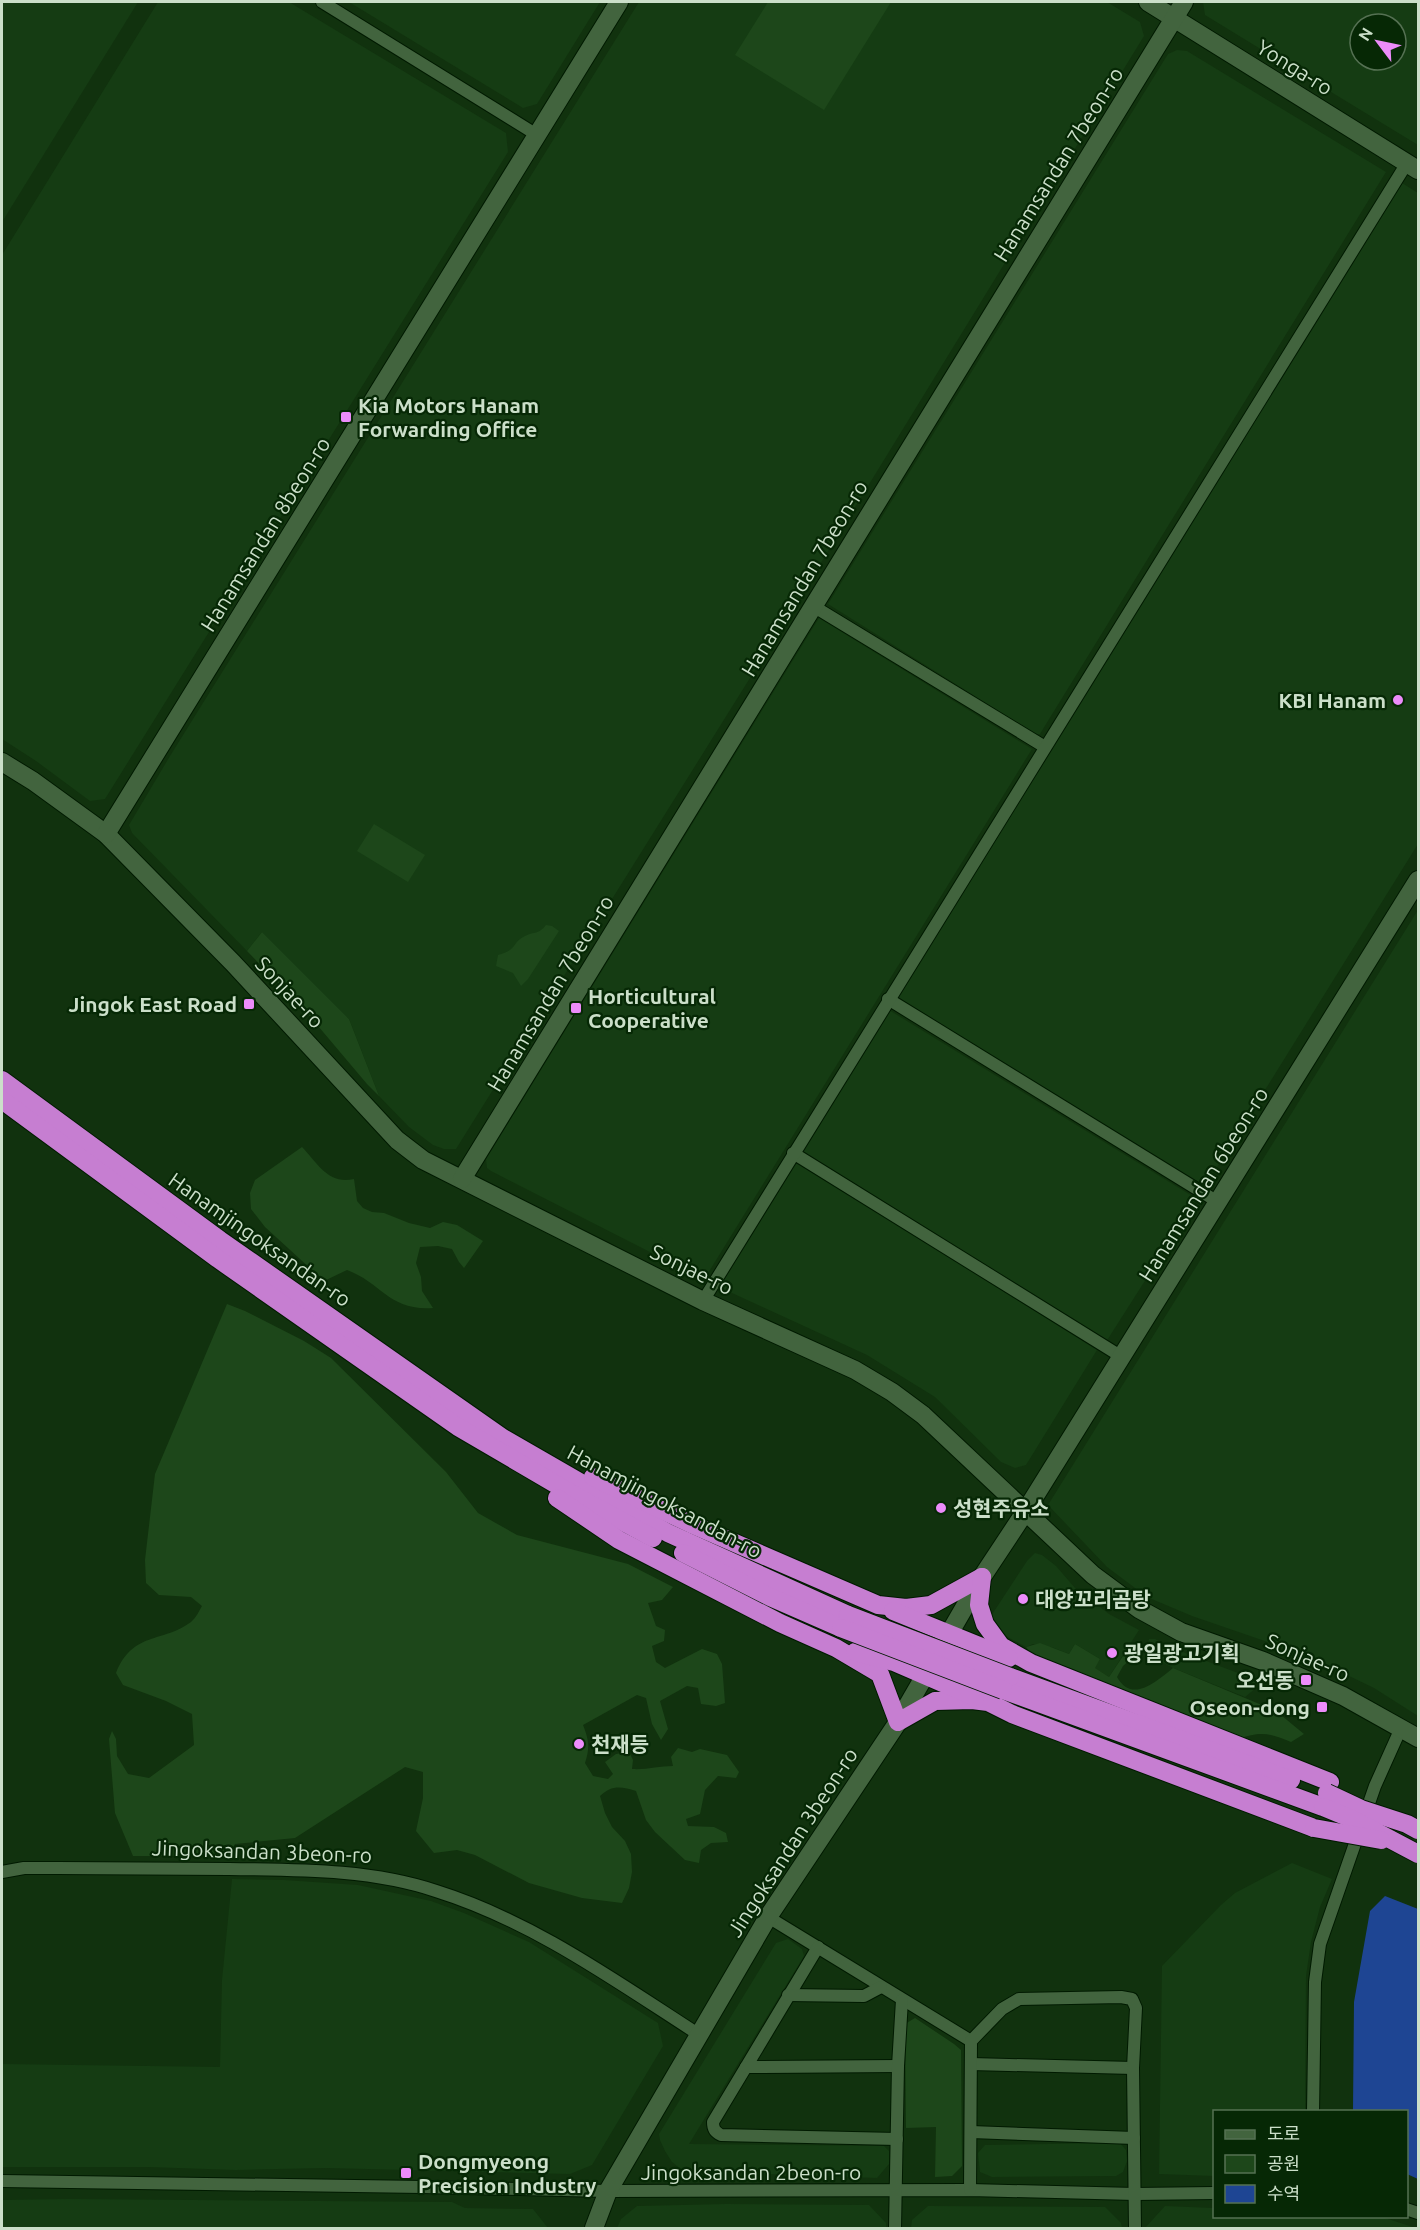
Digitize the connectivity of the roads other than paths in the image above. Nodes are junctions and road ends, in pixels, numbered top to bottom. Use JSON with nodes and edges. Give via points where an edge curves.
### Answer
{"nodes":[{"id":1,"x":322,"y":2,"type":"edge"},
{"id":2,"x":619,"y":2,"type":"edge"},
{"id":3,"x":1148,"y":2,"type":"edge"},
{"id":4,"x":1184,"y":2,"type":"edge"},
{"id":5,"x":1174,"y":18,"type":"junction"},
{"id":6,"x":537,"y":135,"type":"junction"},
{"id":7,"x":1413,"y":167,"type":"edge"},
{"id":8,"x":813,"y":606,"type":"junction"},
{"id":9,"x":1045,"y":747,"type":"junction"},
{"id":10,"x":2,"y":762,"type":"edge"},
{"id":11,"x":106,"y":834,"type":"junction"},
{"id":12,"x":1419,"y":880,"type":"edge"},
{"id":13,"x":888,"y":999,"type":"junction"},
{"id":14,"x":2,"y":1080,"type":"edge"},
{"id":15,"x":12,"y":1101,"type":"edge"},
{"id":16,"x":793,"y":1153,"type":"junction"},
{"id":17,"x":462,"y":1179,"type":"junction"},
{"id":18,"x":1218,"y":1202,"type":"junction"},
{"id":19,"x":703,"y":1300,"type":"junction"},
{"id":20,"x":1122,"y":1357,"type":"junction"},
{"id":21,"x":461,"y":1419,"type":"junction"},
{"id":22,"x":1025,"y":1512,"type":"junction"},
{"id":23,"x":982,"y":1577,"type":"junction"},
{"id":24,"x":878,"y":1605,"type":"junction"},
{"id":25,"x":951,"y":1633,"type":"junction"},
{"id":26,"x":836,"y":1648,"type":"junction"},
{"id":27,"x":1031,"y":1664,"type":"junction"},
{"id":28,"x":925,"y":1675,"type":"junction"},
{"id":29,"x":988,"y":1702,"type":"junction"},
{"id":30,"x":898,"y":1722,"type":"junction"},
{"id":31,"x":1401,"y":1728,"type":"junction"},
{"id":32,"x":1419,"y":1738,"type":"edge"},
{"id":33,"x":1327,"y":1794,"type":"junction"},
{"id":34,"x":1413,"y":1827,"type":"edge"},
{"id":35,"x":1397,"y":1844,"type":"junction"},
{"id":36,"x":1419,"y":1854,"type":"edge"},
{"id":37,"x":2,"y":1872,"type":"edge"},
{"id":38,"x":768,"y":1917,"type":"junction"},
{"id":39,"x":818,"y":1947,"type":"junction"},
{"id":40,"x":881,"y":1987,"type":"junction"},
{"id":41,"x":788,"y":1995,"type":"junction"},
{"id":42,"x":902,"y":2000,"type":"junction"},
{"id":43,"x":698,"y":2034,"type":"junction"},
{"id":44,"x":971,"y":2042,"type":"junction"},
{"id":45,"x":970,"y":2064,"type":"junction"},
{"id":46,"x":898,"y":2066,"type":"junction"},
{"id":47,"x":746,"y":2067,"type":"junction"},
{"id":48,"x":1133,"y":2068,"type":"junction"},
{"id":49,"x":1313,"y":2110,"type":"edge"},
{"id":50,"x":971,"y":2132,"type":"junction"},
{"id":51,"x":1134,"y":2138,"type":"junction"},
{"id":52,"x":897,"y":2139,"type":"junction"},
{"id":53,"x":2,"y":2181,"type":"edge"},
{"id":54,"x":970,"y":2190,"type":"junction"},
{"id":55,"x":608,"y":2191,"type":"junction"},
{"id":56,"x":895,"y":2191,"type":"junction"},
{"id":57,"x":1213,"y":2193,"type":"edge"},
{"id":58,"x":1135,"y":2194,"type":"junction"},
{"id":59,"x":594,"y":2229,"type":"edge"},
{"id":60,"x":895,"y":2229,"type":"edge"},
{"id":61,"x":1135,"y":2229,"type":"edge"}],
"edges":[{"from":1,"to":6,"type":"street"},
{"from":2,"to":6,"type":"street","name":"Hanamsandan 8beon-ro"},
{"from":3,"to":5,"type":"street","name":"Yonga-ro"},
{"from":4,"to":5,"type":"street","name":"Hanamsandan 7beon-ro"},
{"from":5,"to":7,"type":"street","name":"Yonga-ro"},
{"from":5,"to":8,"type":"street","name":"Hanamsandan 7beon-ro"},
{"from":6,"to":11,"type":"street","name":"Hanamsandan 8beon-ro"},
{"from":7,"to":9,"type":"street"},
{"from":8,"to":9,"type":"street"},
{"from":8,"to":17,"type":"street","name":"Hanamsandan 7beon-ro"},
{"from":9,"to":13,"type":"street"},
{"from":10,"to":11,"type":"street","name":"Sonjae-ro"},
{"from":11,"to":17,"type":"street","name":"Sonjae-ro","via":[[233,963],[397,1140],[423,1160]]},
{"from":12,"to":18,"type":"street","name":"Hanamsandan 6beon-ro"},
{"from":13,"to":16,"type":"street"},
{"from":13,"to":18,"type":"street"},
{"from":14,"to":15,"type":"highway","name":"Hanamjingoksandan-ro"},
{"from":15,"to":21,"type":"highway","name":"Hanamjingoksandan-ro","via":[[256,1264]]},
{"from":15,"to":21,"type":"highway","name":"Hanamjingoksandan-ro","via":[[253,1284]]},
{"from":16,"to":19,"type":"street"},
{"from":16,"to":20,"type":"street"},
{"from":17,"to":19,"type":"street","name":"Sonjae-ro"},
{"from":18,"to":20,"type":"street","name":"Hanamsandan 6beon-ro"},
{"from":19,"to":22,"type":"street","name":"Sonjae-ro","via":[[855,1370],[892,1392],[923,1415]]},
{"from":20,"to":22,"type":"street","name":"Hanamsandan 6beon-ro"},
{"from":21,"to":24,"type":"highway","via":[[508,1428],[584,1473],[681,1520]]},
{"from":21,"to":26,"type":"highway","via":[[478,1445],[619,1540]]},
{"from":21,"to":33,"type":"highway","name":"Hanamjingoksandan-ro","bridge":true,"via":[[580,1500],[770,1597]]},
{"from":22,"to":23,"type":"street","name":"Hanamsandan 6beon-ro"},
{"from":22,"to":31,"type":"street","name":"Sonjae-ro","via":[[1094,1575],[1139,1609],[1181,1632],[1263,1661],[1342,1696]]},
{"from":23,"to":24,"type":"highway","via":[[931,1605]]},
{"from":23,"to":25,"type":"street","name":"Jingoksandan 3beon-ro"},
{"from":23,"to":27,"type":"highway","via":[[979,1605],[985,1624],[1001,1646]]},
{"from":24,"to":25,"type":"highway"},
{"from":25,"to":27,"type":"highway"},
{"from":25,"to":28,"type":"street","name":"Jingoksandan 3beon-ro"},
{"from":26,"to":28,"type":"highway","via":[[894,1662]]},
{"from":26,"to":30,"type":"highway","via":[[880,1674]]},
{"from":27,"to":33,"type":"highway"},
{"from":28,"to":29,"type":"highway"},
{"from":28,"to":30,"type":"street","name":"Jingoksandan 3beon-ro"},
{"from":29,"to":30,"type":"highway","via":[[935,1701]]},
{"from":29,"to":35,"type":"highway","bridge":true,"via":[[1314,1828]]},
{"from":30,"to":38,"type":"street","name":"Jingoksandan 3beon-ro"},
{"from":31,"to":32,"type":"street","name":"Sonjae-ro"},
{"from":31,"to":49,"type":"street","via":[[1375,1786],[1320,1944],[1315,1982]]},
{"from":33,"to":34,"type":"highway","name":"Hanamjingoksandan-ro","bridge":true},
{"from":33,"to":35,"type":"highway","name":"Hanamjingoksandan-ro","bridge":true,"via":[[1352,1819]]},
{"from":35,"to":36,"type":"highway","name":"Hanamjingoksandan-ro","bridge":true},
{"from":37,"to":43,"type":"street","name":"Jingoksandan 3beon-ro","via":[[24,1868],[267,1870],[344,1873],[424,1887],[469,1902],[541,1935]]},
{"from":38,"to":39,"type":"street"},
{"from":38,"to":43,"type":"street","name":"Jingoksandan 3beon-ro"},
{"from":39,"to":40,"type":"street"},
{"from":39,"to":41,"type":"street","name":"Jingoksandan 2beon-ro"},
{"from":40,"to":41,"type":"street","via":[[864,1996]]},
{"from":40,"to":42,"type":"street"},
{"from":41,"to":47,"type":"street","name":"Jingoksandan 2beon-ro"},
{"from":42,"to":44,"type":"street"},
{"from":42,"to":46,"type":"street"},
{"from":43,"to":55,"type":"street","name":"Jingoksandan 3beon-ro"},
{"from":44,"to":45,"type":"street"},
{"from":44,"to":48,"type":"street","via":[[1002,2009],[1019,1999],[1121,1997],[1132,2000],[1136,2008]]},
{"from":45,"to":48,"type":"street"},
{"from":45,"to":50,"type":"street"},
{"from":46,"to":47,"type":"street"},
{"from":46,"to":52,"type":"street"},
{"from":47,"to":52,"type":"street","name":"Jingoksandan 2beon-ro","via":[[713,2122],[715,2132],[721,2135]]},
{"from":48,"to":51,"type":"street"},
{"from":50,"to":51,"type":"street"},
{"from":50,"to":54,"type":"street"},
{"from":51,"to":58,"type":"street"},
{"from":52,"to":56,"type":"street"},
{"from":53,"to":55,"type":"street"},
{"from":54,"to":56,"type":"street","name":"Jingoksandan 2beon-ro"},
{"from":54,"to":58,"type":"street","name":"Jingoksandan 2beon-ro"},
{"from":55,"to":56,"type":"street","name":"Jingoksandan 2beon-ro"},
{"from":55,"to":59,"type":"street","name":"Jingoksandan 3beon-ro"},
{"from":56,"to":60,"type":"street"},
{"from":57,"to":58,"type":"street","name":"Jingoksandan 2beon-ro"},
{"from":58,"to":61,"type":"street"}]}
